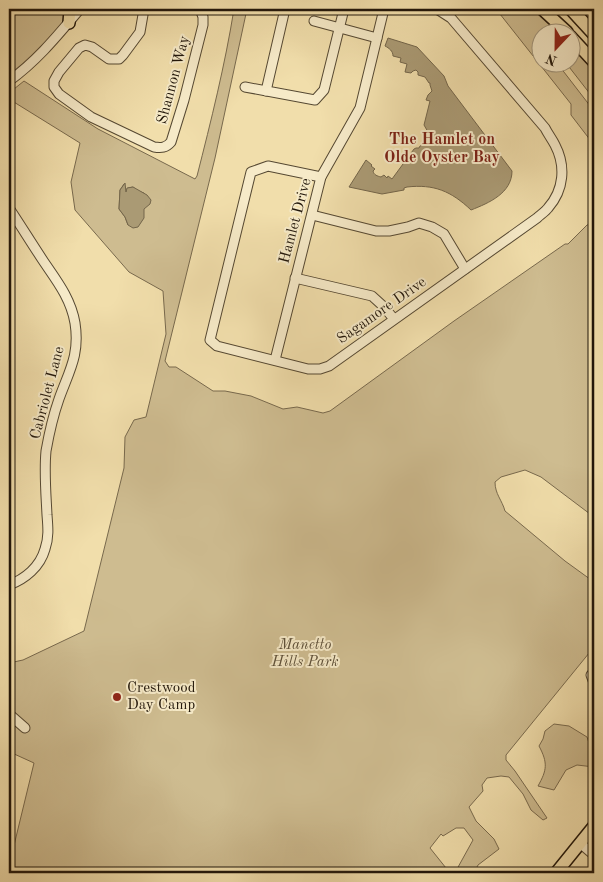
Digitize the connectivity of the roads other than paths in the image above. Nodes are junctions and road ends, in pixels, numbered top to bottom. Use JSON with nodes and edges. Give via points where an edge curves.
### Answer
{"nodes":[{"id":1,"x":70,"y":9,"type":"edge"},
{"id":2,"x":80,"y":9,"type":"edge"},
{"id":3,"x":144,"y":9,"type":"edge"},
{"id":4,"x":200,"y":9,"type":"edge"},
{"id":5,"x":285,"y":9,"type":"edge"},
{"id":6,"x":344,"y":9,"type":"edge"},
{"id":7,"x":384,"y":9,"type":"edge"},
{"id":8,"x":437,"y":9,"type":"edge"},
{"id":9,"x":542,"y":9,"type":"edge"},
{"id":10,"x":571,"y":9,"type":"edge"},
{"id":11,"x":314,"y":21,"type":"dead end"},
{"id":12,"x":556,"y":22,"type":"edge"},
{"id":13,"x":69,"y":23,"type":"junction"},
{"id":14,"x":339,"y":29,"type":"junction"},
{"id":15,"x":594,"y":34,"type":"edge"},
{"id":16,"x":377,"y":38,"type":"junction"},
{"id":17,"x":580,"y":47,"type":"edge"},
{"id":18,"x":594,"y":62,"type":"edge"},
{"id":19,"x":9,"y":81,"type":"edge"},
{"id":20,"x":245,"y":87,"type":"dead end"},
{"id":21,"x":266,"y":91,"type":"junction"},
{"id":22,"x":321,"y":177,"type":"junction"},
{"id":23,"x":9,"y":208,"type":"edge"},
{"id":24,"x":312,"y":215,"type":"junction"},
{"id":25,"x":465,"y":269,"type":"junction"},
{"id":26,"x":295,"y":278,"type":"junction"},
{"id":27,"x":394,"y":320,"type":"junction"},
{"id":28,"x":274,"y":360,"type":"junction"},
{"id":29,"x":9,"y":585,"type":"edge"},
{"id":30,"x":9,"y":714,"type":"edge"},
{"id":31,"x":25,"y":728,"type":"dead end"},
{"id":32,"x":594,"y":826,"type":"edge"},
{"id":33,"x":580,"y":843,"type":"junction"},
{"id":34,"x":594,"y":855,"type":"edge"},
{"id":35,"x":556,"y":873,"type":"edge"}],
"edges":[{"from":1,"to":13,"type":"main road"},
{"from":2,"to":13,"type":"street"},
{"from":3,"to":4,"type":"street","name":"Shannon Way","via":[[140,32],[119,59],[110,59],[86,45],[79,48],[59,72],[54,87],[91,117],[160,148],[171,142],[184,100],[203,25]]},
{"from":5,"to":21,"type":"street"},
{"from":6,"to":14,"type":"street"},
{"from":7,"to":16,"type":"street","name":"Hamlet Drive"},
{"from":8,"to":25,"type":"street","name":"Sagamore Drive","via":[[451,18],[544,128],[562,162],[559,192],[548,208]]},
{"from":9,"to":12,"type":"main road"},
{"from":10,"to":15,"type":"highway"},
{"from":11,"to":14,"type":"street"},
{"from":13,"to":19,"type":"street"},
{"from":14,"to":16,"type":"street"},
{"from":14,"to":21,"type":"street","via":[[324,90],[315,100]]},
{"from":16,"to":22,"type":"street","name":"Hamlet Drive","via":[[360,108]]},
{"from":17,"to":18,"type":"main road"},
{"from":20,"to":21,"type":"street"},
{"from":22,"to":24,"type":"street","name":"Hamlet Drive"},
{"from":22,"to":28,"type":"street","name":"Sagamore Drive","via":[[268,166],[251,172],[248,180],[210,340],[217,346]]},
{"from":23,"to":29,"type":"street","name":"Cabriolet Lane","via":[[63,291],[71,307],[76,340],[71,370],[56,409],[46,451],[46,549],[30,573]]},
{"from":24,"to":25,"type":"street","via":[[389,231],[419,223],[444,234]]},
{"from":24,"to":26,"type":"street","name":"Hamlet Drive"},
{"from":25,"to":27,"type":"street","name":"Sagamore Drive"},
{"from":26,"to":27,"type":"street","via":[[372,296]]},
{"from":26,"to":28,"type":"street","name":"Hamlet Drive"},
{"from":27,"to":28,"type":"street","name":"Sagamore Drive","via":[[330,366],[308,369]]},
{"from":30,"to":31,"type":"street"},
{"from":32,"to":33,"type":"main road"},
{"from":33,"to":34,"type":"street"},
{"from":33,"to":35,"type":"main road"}]}
